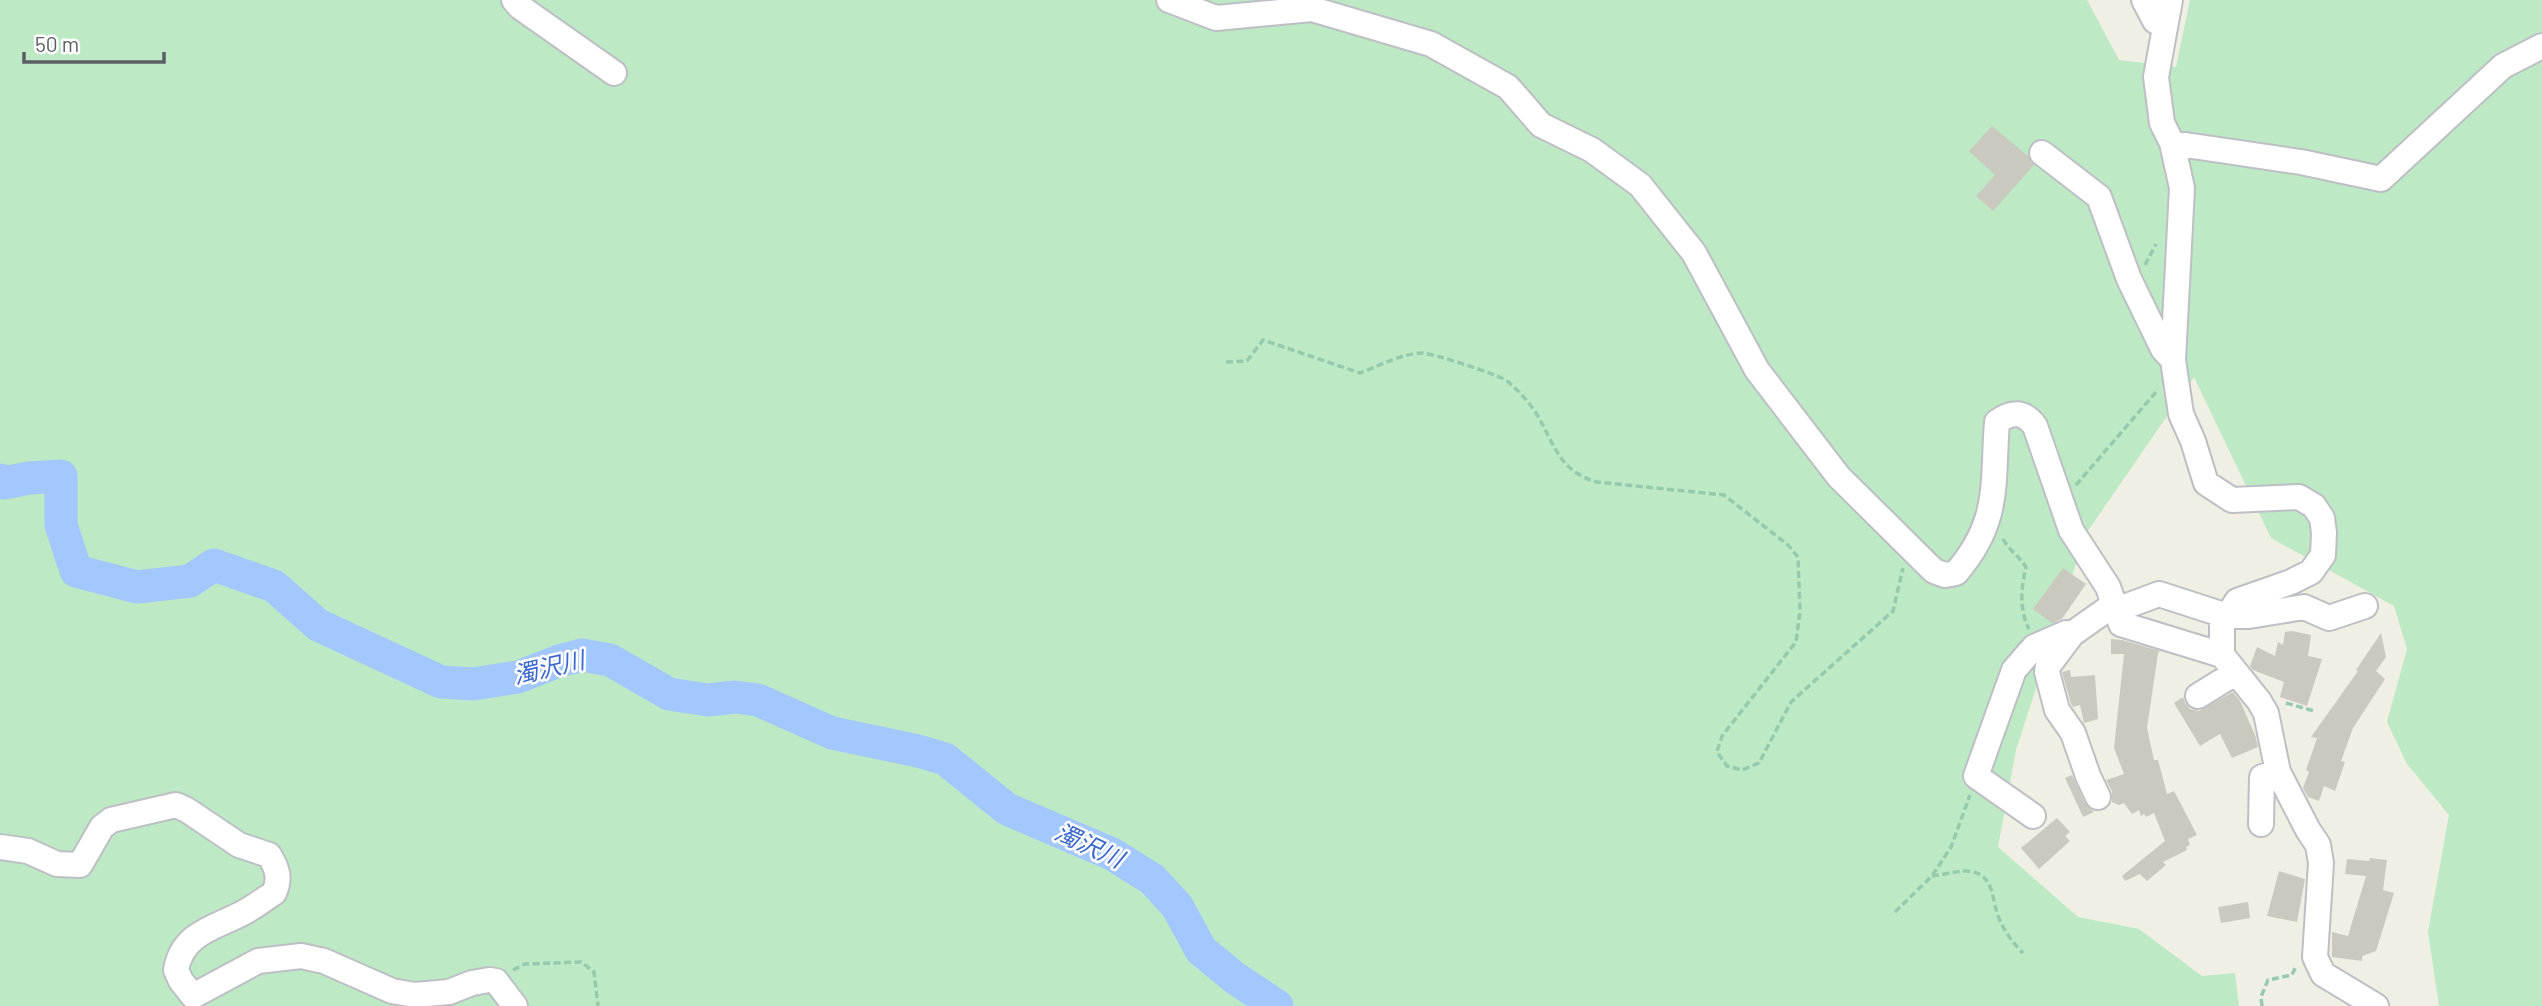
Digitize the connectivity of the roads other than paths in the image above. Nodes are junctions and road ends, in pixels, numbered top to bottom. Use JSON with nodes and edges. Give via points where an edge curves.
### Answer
{"nodes":[{"id":1,"x":514,"y":0,"type":"edge"},
{"id":2,"x":1169,"y":0,"type":"edge"},
{"id":3,"x":2144,"y":0,"type":"edge"},
{"id":4,"x":2170,"y":0,"type":"edge"},
{"id":5,"x":2165,"y":25,"type":"junction"},
{"id":6,"x":2542,"y":46,"type":"edge"},
{"id":7,"x":614,"y":73,"type":"dead end"},
{"id":8,"x":2172,"y":143,"type":"junction"},
{"id":9,"x":2042,"y":153,"type":"dead end"},
{"id":10,"x":2174,"y":371,"type":"junction"},
{"id":11,"x":2365,"y":606,"type":"dead end"},
{"id":12,"x":2114,"y":608,"type":"junction"},
{"id":13,"x":2227,"y":616,"type":"junction"},
{"id":14,"x":2071,"y":634,"type":"junction"},
{"id":15,"x":2228,"y":664,"type":"junction"},
{"id":16,"x":2198,"y":696,"type":"dead end"},
{"id":17,"x":2278,"y":772,"type":"junction"},
{"id":18,"x":2098,"y":797,"type":"dead end"},
{"id":19,"x":2033,"y":816,"type":"dead end"},
{"id":20,"x":2261,"y":824,"type":"dead end"},
{"id":21,"x":0,"y":846,"type":"edge"},
{"id":22,"x":515,"y":1006,"type":"edge"},
{"id":23,"x":2375,"y":1006,"type":"edge"}],
"edges":[{"from":1,"to":7,"type":"street"},
{"from":2,"to":12,"type":"street","via":[[1216,18],[1312,9],[1431,44],[1508,87],[1541,125],[1592,150],[1640,185],[1694,253],[1757,370],[1839,477],[1934,571],[1956,573],[1976,546],[1989,517],[1995,488],[1997,422],[2021,413],[2029,418],[2071,530],[2108,587]]},
{"from":3,"to":5,"type":"street","via":[[2155,21]]},
{"from":4,"to":5,"type":"street"},
{"from":5,"to":8,"type":"street","via":[[2157,100],[2161,123]]},
{"from":6,"to":8,"type":"street","via":[[2503,66],[2381,179]]},
{"from":8,"to":10,"type":"street","via":[[2182,188]]},
{"from":9,"to":10,"type":"street","via":[[2099,197],[2129,279]]},
{"from":10,"to":13,"type":"street","via":[[2181,414],[2206,483],[2232,500],[2299,497],[2322,517],[2323,555],[2311,572],[2237,601]]},
{"from":11,"to":13,"type":"street","via":[[2329,618],[2304,607]]},
{"from":12,"to":13,"type":"street","via":[[2159,594]]},
{"from":12,"to":14,"type":"street"},
{"from":12,"to":15,"type":"street","via":[[2121,624]]},
{"from":13,"to":15,"type":"street","via":[[2222,625]]},
{"from":14,"to":18,"type":"street","via":[[2047,672],[2057,710],[2073,733]]},
{"from":14,"to":19,"type":"street","via":[[2034,647],[2014,670],[1976,776]]},
{"from":15,"to":16,"type":"street"},
{"from":15,"to":17,"type":"street","via":[[2266,713]]},
{"from":17,"to":20,"type":"street","via":[[2262,777]]},
{"from":17,"to":23,"type":"street","via":[[2318,845],[2318,967]]},
{"from":21,"to":22,"type":"street","via":[[28,851],[57,864],[80,865],[102,827],[111,821],[176,805],[239,845],[269,855],[279,877],[274,893],[243,914],[209,928],[183,948],[176,970],[193,996],[258,961],[301,956],[324,961],[392,991],[415,995],[496,981]]}]}
